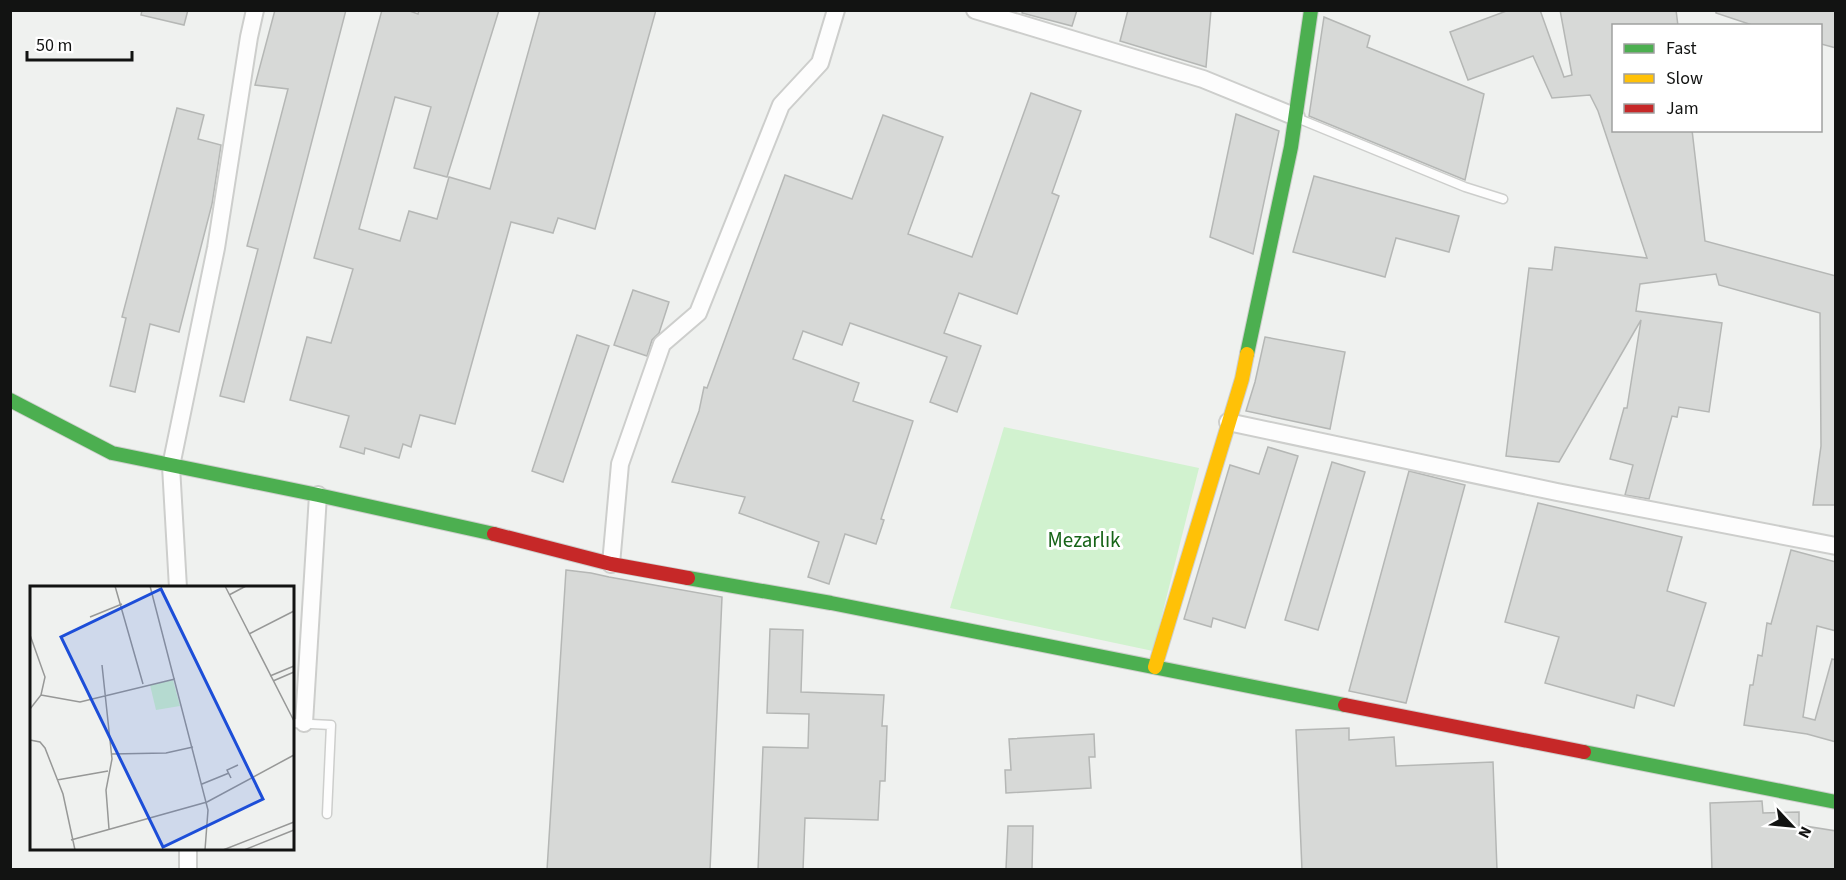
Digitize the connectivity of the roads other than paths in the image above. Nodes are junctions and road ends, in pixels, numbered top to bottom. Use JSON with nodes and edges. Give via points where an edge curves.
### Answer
{"nodes":[{"id":1,"x":255,"y":10,"type":"edge"},
{"id":2,"x":836,"y":10,"type":"edge"},
{"id":3,"x":975,"y":10,"type":"edge"},
{"id":4,"x":1311,"y":10,"type":"edge"},
{"id":5,"x":1296,"y":117,"type":"junction"},
{"id":6,"x":1503,"y":199,"type":"dead end"},
{"id":7,"x":10,"y":400,"type":"edge"},
{"id":8,"x":1228,"y":422,"type":"junction"},
{"id":9,"x":171,"y":466,"type":"junction"},
{"id":10,"x":318,"y":495,"type":"junction"},
{"id":11,"x":1836,"y":546,"type":"edge"},
{"id":12,"x":611,"y":564,"type":"junction"},
{"id":13,"x":178,"y":586,"type":"edge"},
{"id":14,"x":1155,"y":667,"type":"junction"},
{"id":15,"x":298,"y":723,"type":"edge"},
{"id":16,"x":1836,"y":802,"type":"edge"},
{"id":17,"x":327,"y":814,"type":"dead end"},
{"id":18,"x":188,"y":850,"type":"edge"},
{"id":19,"x":188,"y":870,"type":"edge"}],
"edges":[{"from":1,"to":9,"type":"street","via":[[216,248]]},
{"from":2,"to":12,"type":"street","via":[[820,63],[781,105],[698,312],[662,344],[620,464]]},
{"from":3,"to":5,"type":"street","via":[[1203,79]]},
{"from":4,"to":5,"type":"street"},
{"from":5,"to":6,"type":"lane"},
{"from":5,"to":8,"type":"street","via":[[1242,379]]},
{"from":7,"to":9,"type":"street","via":[[112,453]]},
{"from":8,"to":11,"type":"street"},
{"from":8,"to":14,"type":"street"},
{"from":9,"to":10,"type":"street"},
{"from":9,"to":13,"type":"street"},
{"from":10,"to":12,"type":"street"},
{"from":10,"to":15,"type":"street"},
{"from":12,"to":14,"type":"street"},
{"from":14,"to":16,"type":"street"},
{"from":15,"to":17,"type":"lane","via":[[331,725]]},
{"from":18,"to":19,"type":"street"}]}
